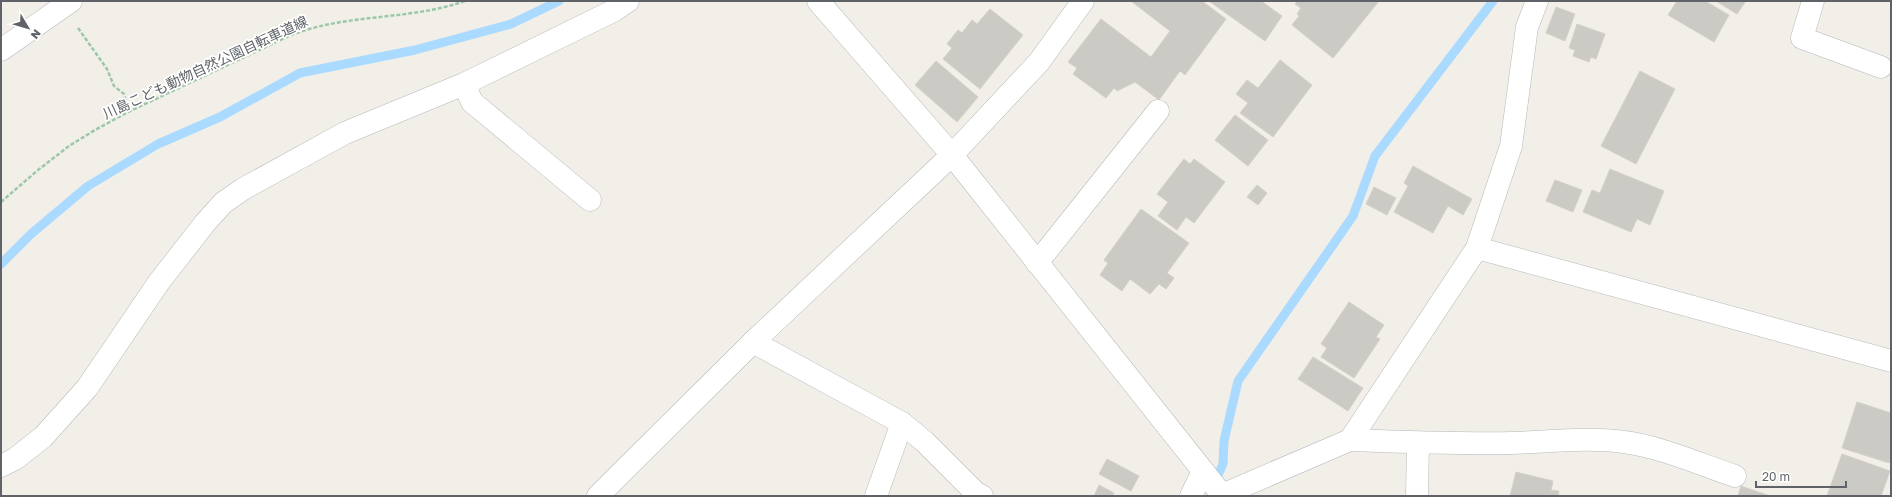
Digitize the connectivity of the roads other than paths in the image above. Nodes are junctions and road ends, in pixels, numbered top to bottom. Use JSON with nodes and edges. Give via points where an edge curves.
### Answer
{"nodes":[{"id":1,"x":71,"y":1,"type":"edge"},
{"id":2,"x":628,"y":1,"type":"edge"},
{"id":3,"x":818,"y":1,"type":"edge"},
{"id":4,"x":1083,"y":1,"type":"edge"},
{"id":5,"x":1537,"y":1,"type":"edge"},
{"id":6,"x":1813,"y":1,"type":"edge"},
{"id":7,"x":1,"y":50,"type":"edge"},
{"id":8,"x":1881,"y":67,"type":"dead end"},
{"id":9,"x":464,"y":84,"type":"junction"},
{"id":10,"x":1158,"y":111,"type":"dead end"},
{"id":11,"x":952,"y":156,"type":"junction"},
{"id":12,"x":590,"y":200,"type":"dead end"},
{"id":13,"x":1477,"y":248,"type":"junction"},
{"id":14,"x":1037,"y":263,"type":"junction"},
{"id":15,"x":753,"y":342,"type":"junction"},
{"id":16,"x":1891,"y":361,"type":"edge"},
{"id":17,"x":902,"y":422,"type":"junction"},
{"id":18,"x":1350,"y":440,"type":"junction"},
{"id":19,"x":1418,"y":443,"type":"junction"},
{"id":20,"x":1,"y":466,"type":"edge"},
{"id":21,"x":1203,"y":471,"type":"junction"},
{"id":22,"x":1735,"y":476,"type":"dead end"},
{"id":23,"x":598,"y":496,"type":"edge"},
{"id":24,"x":876,"y":496,"type":"edge"},
{"id":25,"x":982,"y":496,"type":"edge"},
{"id":26,"x":1190,"y":496,"type":"edge"},
{"id":27,"x":1222,"y":496,"type":"edge"},
{"id":28,"x":1417,"y":496,"type":"edge"}],
"edges":[{"from":1,"to":7,"type":"street"},
{"from":2,"to":9,"type":"street","via":[[616,10]]},
{"from":3,"to":11,"type":"street"},
{"from":4,"to":11,"type":"street","via":[[1039,62]]},
{"from":5,"to":13,"type":"street","via":[[1527,28],[1511,146]]},
{"from":6,"to":8,"type":"street","via":[[1802,38]]},
{"from":9,"to":12,"type":"street","via":[[472,102]]},
{"from":9,"to":20,"type":"street","via":[[345,133],[243,189],[223,203],[159,282],[87,388],[43,437],[15,459]]},
{"from":10,"to":14,"type":"street"},
{"from":11,"to":14,"type":"street"},
{"from":11,"to":15,"type":"street"},
{"from":13,"to":16,"type":"street"},
{"from":13,"to":18,"type":"street"},
{"from":14,"to":21,"type":"street"},
{"from":15,"to":17,"type":"street"},
{"from":15,"to":23,"type":"street"},
{"from":17,"to":24,"type":"street"},
{"from":17,"to":25,"type":"street"},
{"from":18,"to":19,"type":"street"},
{"from":18,"to":27,"type":"street"},
{"from":19,"to":22,"type":"street","via":[[1568,440],[1624,442],[1660,450]]},
{"from":19,"to":28,"type":"street"},
{"from":21,"to":26,"type":"street"},
{"from":21,"to":27,"type":"street"}]}
